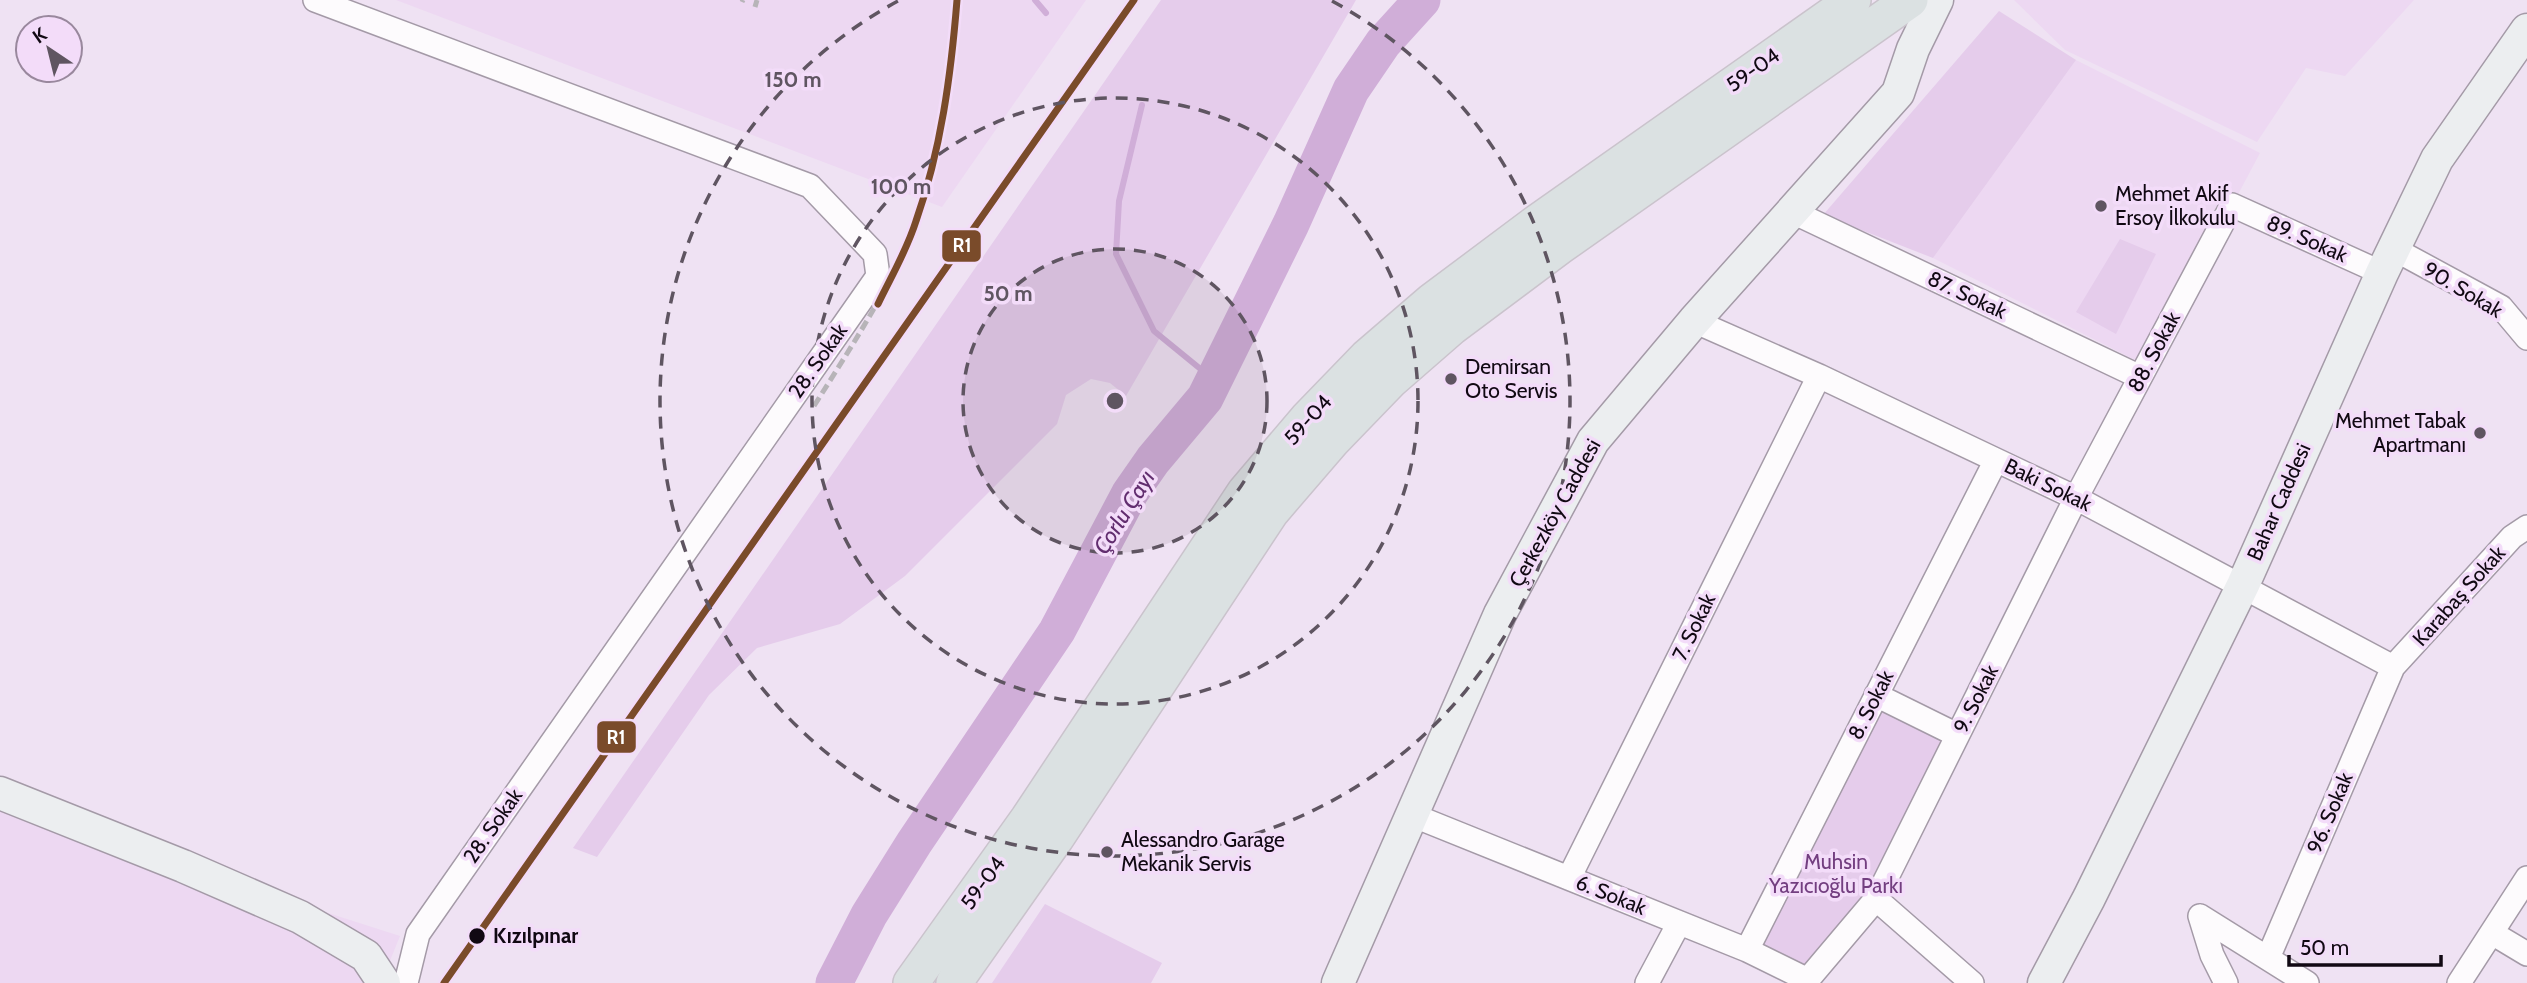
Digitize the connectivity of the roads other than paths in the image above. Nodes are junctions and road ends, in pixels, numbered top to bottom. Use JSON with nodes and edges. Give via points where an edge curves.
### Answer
{"nodes":[{"id":1,"x":315,"y":0,"type":"edge"},
{"id":2,"x":1853,"y":0,"type":"edge"},
{"id":3,"x":1910,"y":0,"type":"edge"},
{"id":4,"x":1937,"y":0,"type":"edge"},
{"id":5,"x":2527,"y":30,"type":"edge"},
{"id":6,"x":2232,"y":205,"type":"joint"},
{"id":7,"x":1793,"y":212,"type":"junction"},
{"id":8,"x":2388,"y":261,"type":"junction"},
{"id":9,"x":1694,"y":321,"type":"junction"},
{"id":10,"x":2524,"y":328,"type":"edge"},
{"id":11,"x":1819,"y":376,"type":"junction"},
{"id":12,"x":2140,"y":377,"type":"junction"},
{"id":13,"x":1996,"y":460,"type":"junction"},
{"id":14,"x":2076,"y":498,"type":"junction"},
{"id":15,"x":2522,"y":539,"type":"edge"},
{"id":16,"x":2243,"y":585,"type":"junction"},
{"id":17,"x":2393,"y":667,"type":"junction"},
{"id":18,"x":1876,"y":695,"type":"junction"},
{"id":19,"x":1957,"y":735,"type":"junction"},
{"id":20,"x":0,"y":793,"type":"edge"},
{"id":21,"x":1412,"y":815,"type":"junction"},
{"id":22,"x":1569,"y":878,"type":"junction"},
{"id":23,"x":2527,"y":878,"type":"edge"},
{"id":24,"x":1876,"y":899,"type":"junction"},
{"id":25,"x":1679,"y":923,"type":"junction"},
{"id":26,"x":2492,"y":933,"type":"junction"},
{"id":27,"x":1746,"y":950,"type":"junction"},
{"id":28,"x":2527,"y":954,"type":"edge"},
{"id":29,"x":2268,"y":958,"type":"junction"},
{"id":30,"x":1807,"y":981,"type":"edge"},
{"id":31,"x":384,"y":983,"type":"edge"},
{"id":32,"x":406,"y":983,"type":"edge"},
{"id":33,"x":911,"y":983,"type":"edge"},
{"id":34,"x":954,"y":983,"type":"edge"},
{"id":35,"x":1338,"y":983,"type":"edge"},
{"id":36,"x":1647,"y":983,"type":"edge"},
{"id":37,"x":1972,"y":983,"type":"edge"},
{"id":38,"x":2044,"y":983,"type":"edge"},
{"id":39,"x":2226,"y":983,"type":"edge"},
{"id":40,"x":2307,"y":983,"type":"edge"},
{"id":41,"x":2459,"y":983,"type":"edge"}],
"edges":[{"from":1,"to":32,"type":"street","name":"28. Sokak","via":[[810,186],[875,254],[878,276],[418,934]]},
{"from":2,"to":33,"type":"main road","name":"59-04","number":"59-04","via":[[1432,301],[1367,357],[1307,419],[1245,492],[1028,819]]},
{"from":3,"to":34,"type":"main road","number":"59-04","via":[[1559,247],[1452,327],[1390,381],[1271,512],[1056,838]]},
{"from":4,"to":7,"type":"street","name":"Çerkezköy Caddesi","via":[[1898,93]]},
{"from":5,"to":8,"type":"street","name":"Bahar Caddesi","via":[[2437,159]]},
{"from":6,"to":8,"type":"street","name":"89. Sokak"},
{"from":6,"to":12,"type":"street","name":"88. Sokak"},
{"from":7,"to":9,"type":"street","name":"Çerkezköy Caddesi"},
{"from":7,"to":12,"type":"street","name":"87. Sokak"},
{"from":8,"to":10,"type":"street","name":"90. Sokak","via":[[2501,307]]},
{"from":8,"to":16,"type":"street","name":"Bahar Caddesi"},
{"from":9,"to":11,"type":"street","name":"Baki Sokak"},
{"from":9,"to":21,"type":"street","name":"Çerkezköy Caddesi","via":[[1592,441],[1500,614]]},
{"from":11,"to":13,"type":"street","name":"Baki Sokak"},
{"from":11,"to":22,"type":"street","name":"7. Sokak"},
{"from":12,"to":14,"type":"street","name":"88. Sokak"},
{"from":13,"to":14,"type":"street","name":"Baki Sokak"},
{"from":13,"to":18,"type":"street","name":"8. Sokak"},
{"from":14,"to":16,"type":"street","name":"Baki Sokak"},
{"from":14,"to":19,"type":"street","name":"9. Sokak"},
{"from":15,"to":17,"type":"street","name":"Karabaş Sokak"},
{"from":16,"to":17,"type":"street","name":"Baki Sokak"},
{"from":16,"to":38,"type":"street","name":"Bahar Caddesi"},
{"from":17,"to":29,"type":"street","name":"96. Sokak"},
{"from":18,"to":19,"type":"street"},
{"from":18,"to":27,"type":"street","name":"8. Sokak"},
{"from":19,"to":24,"type":"street","name":"9. Sokak"},
{"from":20,"to":31,"type":"street","via":[[300,917],[366,956]]},
{"from":21,"to":22,"type":"street","name":"6. Sokak"},
{"from":21,"to":35,"type":"street","name":"Çerkezköy Caddesi"},
{"from":22,"to":25,"type":"street","name":"6. Sokak"},
{"from":23,"to":26,"type":"street"},
{"from":24,"to":30,"type":"street","name":"9. Sokak"},
{"from":24,"to":37,"type":"street"},
{"from":25,"to":27,"type":"street","name":"6. Sokak"},
{"from":25,"to":36,"type":"street"},
{"from":26,"to":28,"type":"street"},
{"from":26,"to":41,"type":"street"},
{"from":27,"to":30,"type":"street","name":"6. Sokak"},
{"from":29,"to":39,"type":"street","via":[[2200,916]]},
{"from":29,"to":40,"type":"street"}]}
